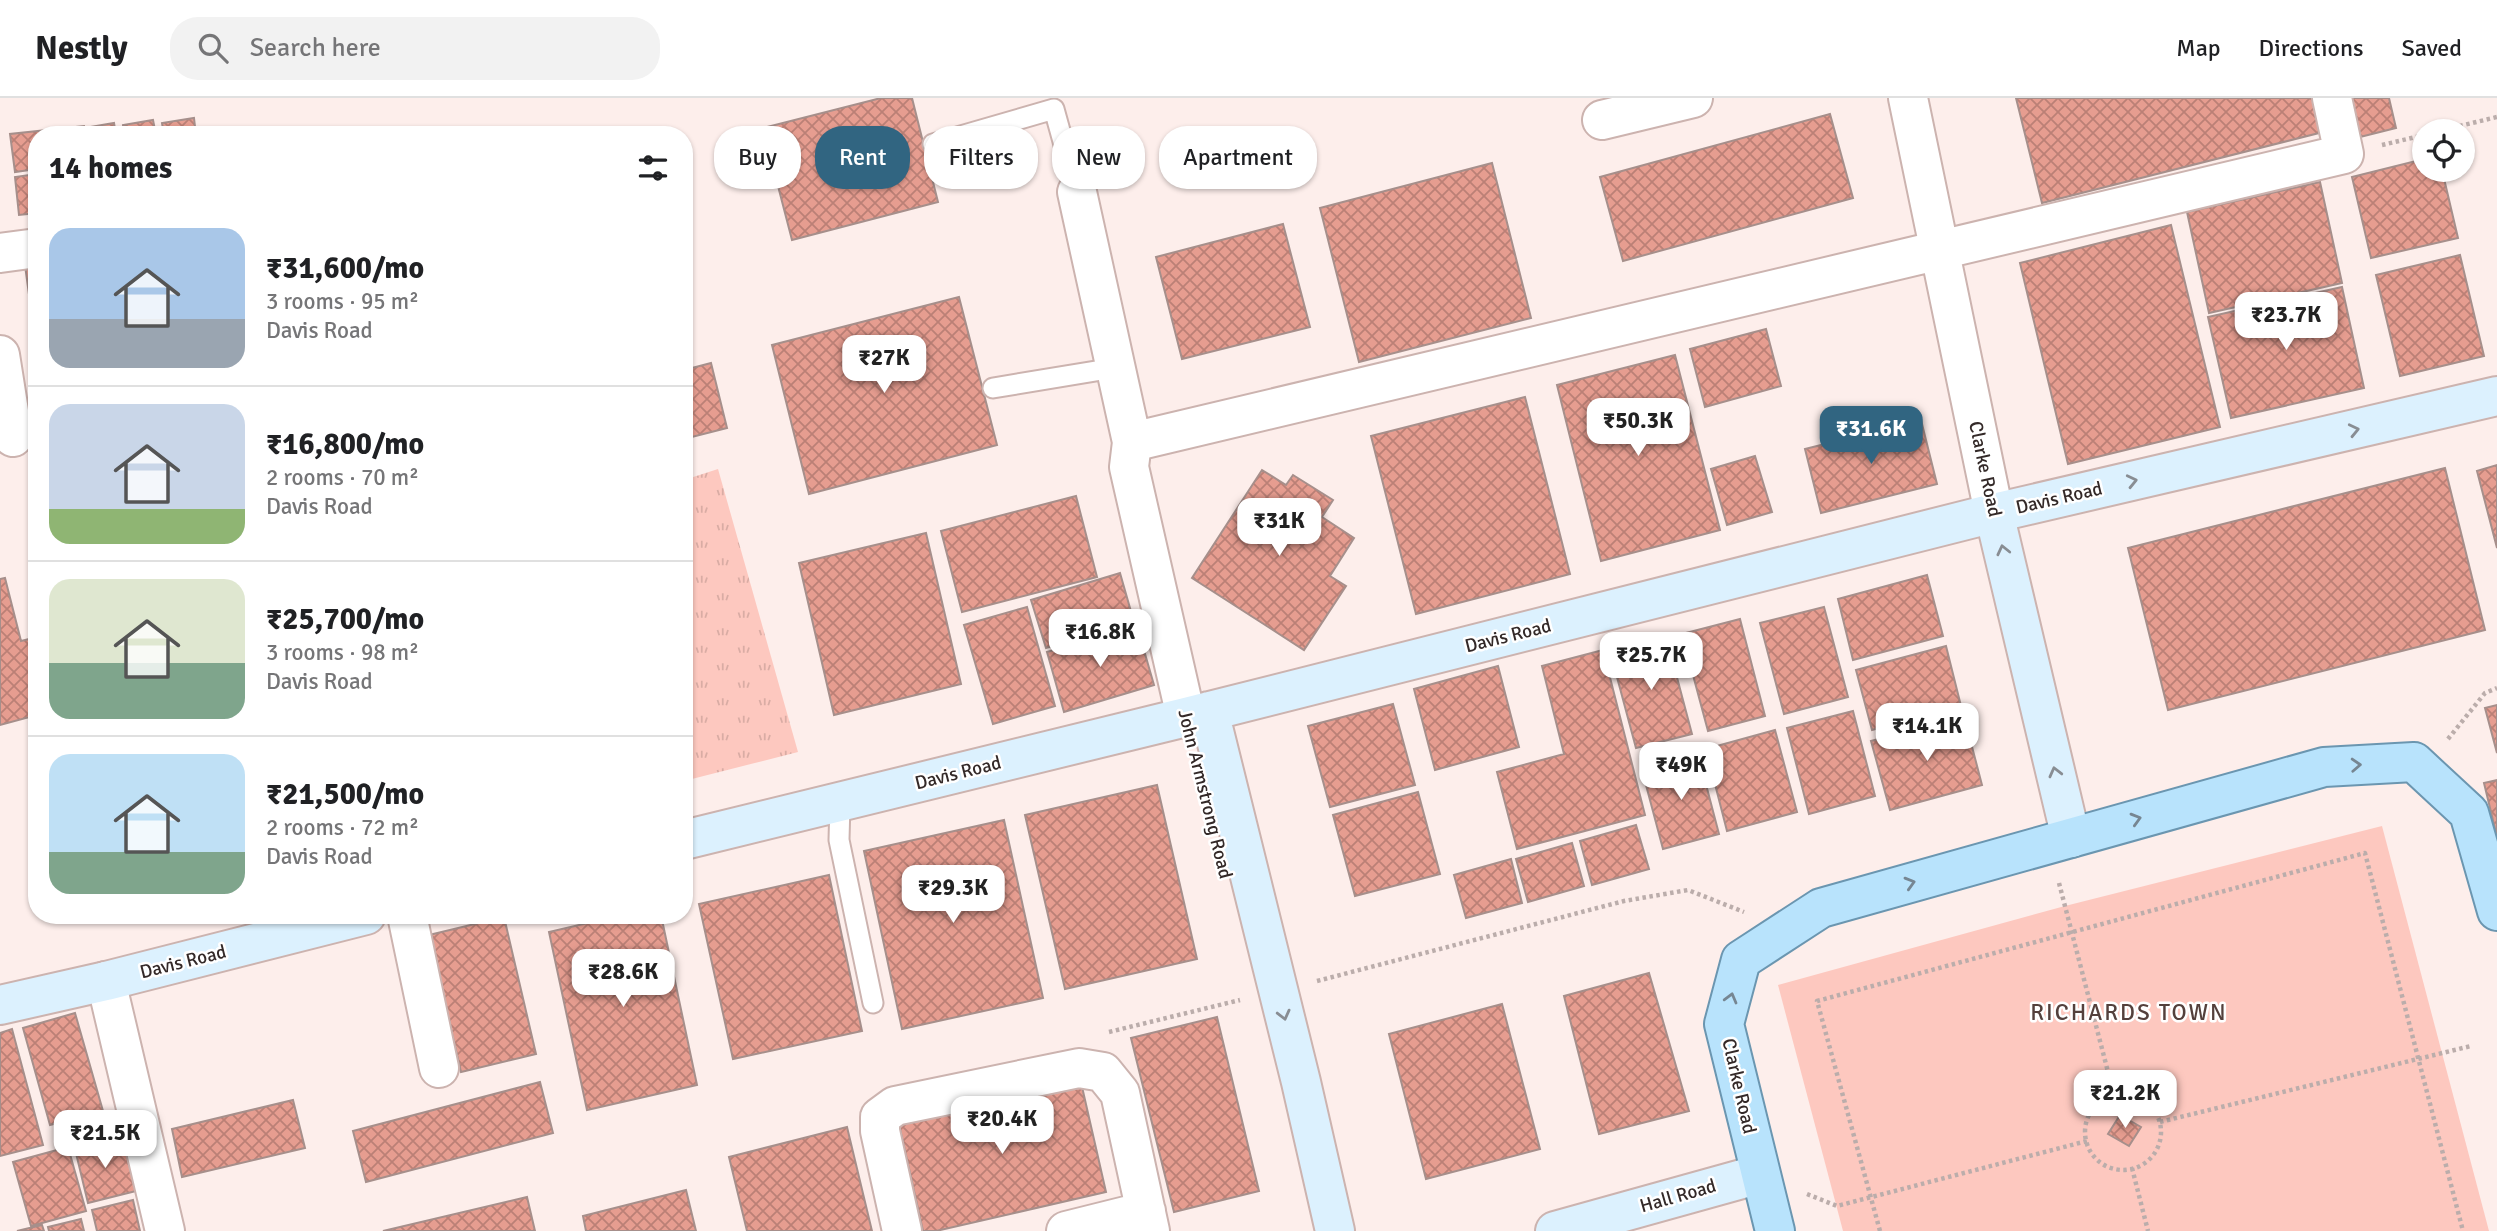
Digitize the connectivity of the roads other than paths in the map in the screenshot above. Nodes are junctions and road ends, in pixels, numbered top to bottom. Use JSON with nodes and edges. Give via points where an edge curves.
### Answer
{"nodes":[{"id":1,"x":1693,"y":98,"type":"edge"},
{"id":2,"x":1908,"y":98,"type":"edge"},
{"id":3,"x":2332,"y":98,"type":"edge"},
{"id":4,"x":1602,"y":120,"type":"dead end"},
{"id":5,"x":997,"y":126,"type":"edge"},
{"id":6,"x":1077,"y":192,"type":"joint"},
{"id":7,"x":28,"y":249,"type":"edge"},
{"id":8,"x":1939,"y":249,"type":"junction"},
{"id":9,"x":0,"y":253,"type":"edge"},
{"id":10,"x":0,"y":355,"type":"edge"},
{"id":11,"x":1114,"y":368,"type":"junction"},
{"id":12,"x":993,"y":388,"type":"dead end"},
{"id":13,"x":2497,"y":396,"type":"edge"},
{"id":14,"x":17,"y":437,"type":"edge"},
{"id":15,"x":1132,"y":442,"type":"junction"},
{"id":16,"x":1994,"y":513,"type":"junction"},
{"id":17,"x":1198,"y":714,"type":"junction"},
{"id":18,"x":840,"y":803,"type":"junction"},
{"id":19,"x":693,"y":837,"type":"edge"},
{"id":20,"x":2071,"y":838,"type":"junction"},
{"id":21,"x":2497,"y":911,"type":"edge"},
{"id":22,"x":331,"y":924,"type":"edge"},
{"id":23,"x":409,"y":924,"type":"edge"},
{"id":24,"x":106,"y":981,"type":"junction"},
{"id":25,"x":1267,"y":994,"type":"junction"},
{"id":26,"x":873,"y":1003,"type":"dead end"},
{"id":27,"x":0,"y":1005,"type":"edge"},
{"id":28,"x":439,"y":1068,"type":"dead end"},
{"id":29,"x":1760,"y":1174,"type":"junction"},
{"id":30,"x":1148,"y":1221,"type":"edge"},
{"id":31,"x":165,"y":1231,"type":"edge"},
{"id":32,"x":902,"y":1231,"type":"edge"},
{"id":33,"x":1066,"y":1231,"type":"edge"},
{"id":34,"x":1311,"y":1231,"type":"edge"},
{"id":35,"x":1335,"y":1231,"type":"edge"},
{"id":36,"x":1555,"y":1231,"type":"edge"},
{"id":37,"x":1775,"y":1231,"type":"edge"}],
"edges":[{"from":1,"to":4,"type":"street"},
{"from":2,"to":8,"type":"street","name":"Clarke Road"},
{"from":3,"to":8,"type":"street","via":[[2344,155]]},
{"from":5,"to":6,"type":"lane","via":[[1054,110]]},
{"from":6,"to":11,"type":"street","name":"John Armstrong Road"},
{"from":7,"to":9,"type":"street"},
{"from":8,"to":15,"type":"street"},
{"from":8,"to":16,"type":"street","name":"Clarke Road"},
{"from":10,"to":14,"type":"street"},
{"from":11,"to":12,"type":"lane"},
{"from":11,"to":15,"type":"street","name":"John Armstrong Road"},
{"from":16,"to":13,"type":"street","name":"Davis Road","one_way":true},
{"from":15,"to":17,"type":"street","name":"John Armstrong Road","via":[[1129,467]]},
{"from":16,"to":17,"type":"street","name":"Davis Road"},
{"from":20,"to":16,"type":"street","name":"Clarke Road","one_way":true},
{"from":17,"to":18,"type":"street","name":"Davis Road"},
{"from":17,"to":25,"type":"street","name":"John Armstrong Road"},
{"from":18,"to":19,"type":"street","name":"Davis Road"},
{"from":18,"to":26,"type":"lane","via":[[839,840]]},
{"from":20,"to":21,"type":"main road","name":"Clarke Road","one_way":true,"via":[[2324,766],[2414,762],[2469,813]]},
{"from":29,"to":20,"type":"main road","name":"Clarke Road","one_way":true,"via":[[1724,1024],[1741,960],[1821,908]]},
{"from":22,"to":24,"type":"street","name":"Davis Road"},
{"from":23,"to":28,"type":"street"},
{"from":24,"to":27,"type":"street","name":"Davis Road"},
{"from":24,"to":31,"type":"street"},
{"from":25,"to":34,"type":"street","name":"John Armstrong Road"},
{"from":25,"to":35,"type":"street","name":"John Armstrong Road","one_way":true},
{"from":29,"to":36,"type":"street","name":"Hall Road"},
{"from":29,"to":37,"type":"main road","name":"Clarke Road"},
{"from":30,"to":32,"type":"street","via":[[1120,1093],[1103,1072],[1079,1068],[895,1106],[880,1117]]},
{"from":30,"to":33,"type":"street"}]}
